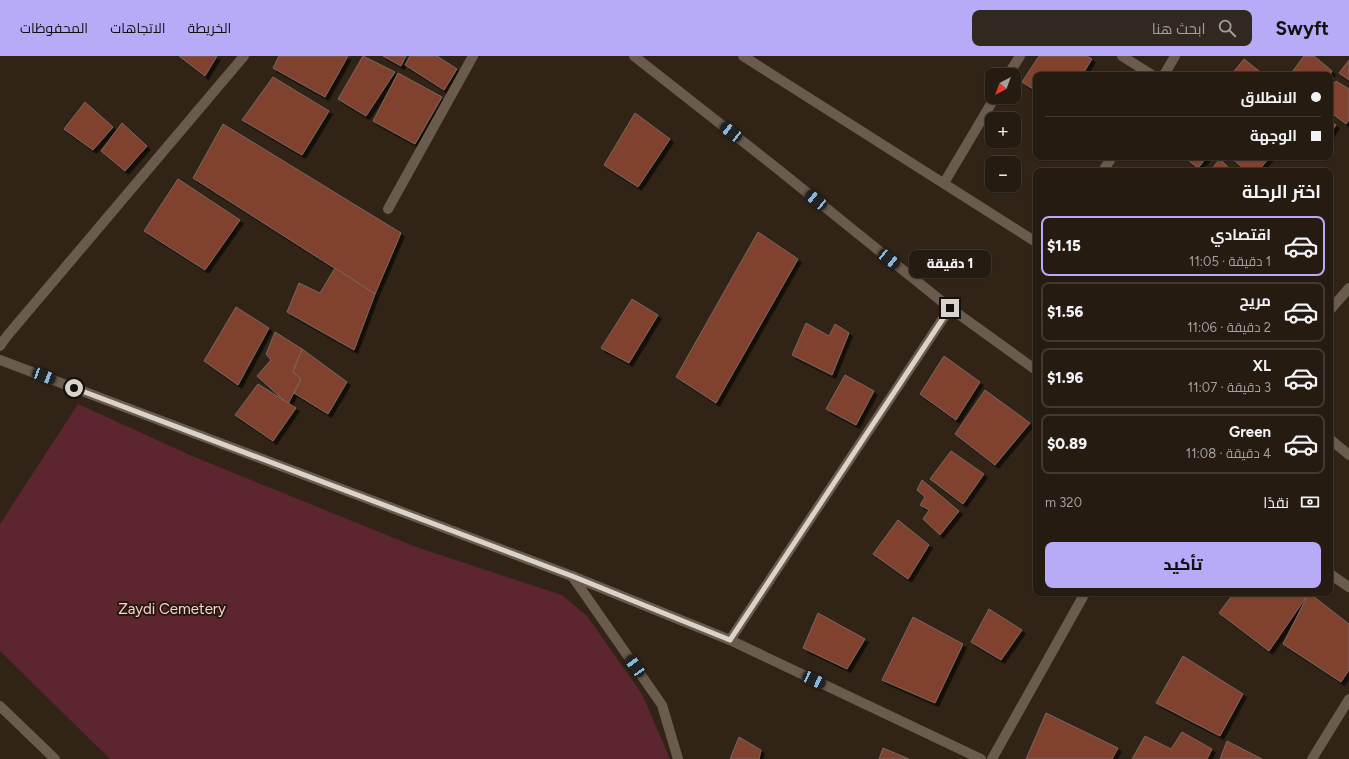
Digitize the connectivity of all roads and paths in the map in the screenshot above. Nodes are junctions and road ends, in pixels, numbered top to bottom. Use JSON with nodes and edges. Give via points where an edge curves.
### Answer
{"nodes":[{"id":1,"x":473,"y":56,"type":"edge"},
{"id":2,"x":634,"y":56,"type":"edge"},
{"id":3,"x":743,"y":56,"type":"edge"},
{"id":4,"x":1020,"y":56,"type":"edge"},
{"id":5,"x":1122,"y":56,"type":"edge"},
{"id":6,"x":1175,"y":56,"type":"edge"},
{"id":7,"x":241,"y":57,"type":"edge"},
{"id":8,"x":1012,"y":68,"type":"edge"},
{"id":9,"x":1147,"y":72,"type":"edge"},
{"id":10,"x":1166,"y":72,"type":"edge"},
{"id":11,"x":991,"y":104,"type":"edge"},
{"id":12,"x":944,"y":183,"type":"junction"},
{"id":13,"x":388,"y":209,"type":"dead end"},
{"id":14,"x":1033,"y":240,"type":"edge"},
{"id":15,"x":1349,"y":288,"type":"edge"},
{"id":16,"x":1333,"y":307,"type":"edge"},
{"id":17,"x":950,"y":308,"type":"junction"},
{"id":18,"x":0,"y":346,"type":"edge"},
{"id":19,"x":0,"y":360,"type":"edge"},
{"id":20,"x":1033,"y":368,"type":"edge"},
{"id":21,"x":1333,"y":442,"type":"edge"},
{"id":22,"x":1349,"y":455,"type":"edge"},
{"id":23,"x":572,"y":576,"type":"junction"},
{"id":24,"x":1333,"y":576,"type":"edge"},
{"id":25,"x":1349,"y":588,"type":"edge"},
{"id":26,"x":1083,"y":596,"type":"edge"},
{"id":27,"x":730,"y":640,"type":"junction"},
{"id":28,"x":1349,"y":699,"type":"edge"},
{"id":29,"x":0,"y":706,"type":"edge"},
{"id":30,"x":55,"y":759,"type":"edge"},
{"id":31,"x":678,"y":759,"type":"edge"},
{"id":32,"x":981,"y":759,"type":"edge"},
{"id":33,"x":992,"y":759,"type":"edge"},
{"id":34,"x":1312,"y":759,"type":"edge"}],
"edges":[{"from":1,"to":13,"type":"street"},
{"from":2,"to":17,"type":"street"},
{"from":3,"to":12,"type":"street"},
{"from":4,"to":8,"type":"street"},
{"from":5,"to":9,"type":"street"},
{"from":6,"to":10,"type":"street"},
{"from":7,"to":18,"type":"street"},
{"from":11,"to":12,"type":"street"},
{"from":12,"to":14,"type":"street"},
{"from":15,"to":16,"type":"street"},
{"from":17,"to":20,"type":"street"},
{"from":17,"to":27,"type":"street"},
{"from":19,"to":23,"type":"street"},
{"from":21,"to":22,"type":"street"},
{"from":23,"to":27,"type":"street"},
{"from":23,"to":31,"type":"street","via":[[662,705]]},
{"from":24,"to":25,"type":"street"},
{"from":26,"to":33,"type":"street"},
{"from":27,"to":32,"type":"street"},
{"from":28,"to":34,"type":"street"},
{"from":29,"to":30,"type":"street"}]}
